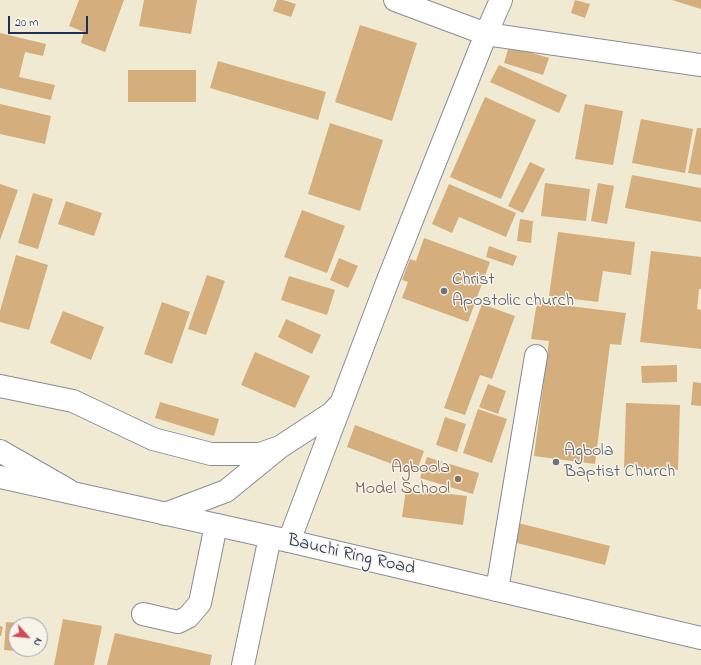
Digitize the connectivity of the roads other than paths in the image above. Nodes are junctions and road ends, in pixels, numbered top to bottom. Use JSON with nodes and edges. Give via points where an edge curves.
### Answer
{"nodes":[{"id":1,"x":395,"y":0,"type":"edge"},
{"id":2,"x":501,"y":0,"type":"edge"},
{"id":3,"x":486,"y":34,"type":"junction"},
{"id":4,"x":701,"y":65,"type":"edge"},
{"id":5,"x":536,"y":356,"type":"dead end"},
{"id":6,"x":0,"y":386,"type":"edge"},
{"id":7,"x":342,"y":402,"type":"junction"},
{"id":8,"x":280,"y":447,"type":"junction"},
{"id":9,"x":0,"y":451,"type":"edge"},
{"id":10,"x":0,"y":477,"type":"edge"},
{"id":11,"x":74,"y":494,"type":"junction"},
{"id":12,"x":165,"y":514,"type":"junction"},
{"id":13,"x":216,"y":525,"type":"junction"},
{"id":14,"x":280,"y":539,"type":"junction"},
{"id":15,"x":497,"y":590,"type":"junction"},
{"id":16,"x":143,"y":614,"type":"dead end"},
{"id":17,"x":701,"y":638,"type":"edge"},
{"id":18,"x":243,"y":665,"type":"edge"}],
"edges":[{"from":1,"to":3,"type":"street"},
{"from":2,"to":3,"type":"street"},
{"from":3,"to":4,"type":"street"},
{"from":3,"to":7,"type":"street"},
{"from":5,"to":15,"type":"street"},
{"from":6,"to":8,"type":"street","via":[[74,401],[153,439],[211,454],[260,454]]},
{"from":7,"to":8,"type":"street","via":[[332,413]]},
{"from":7,"to":14,"type":"street"},
{"from":8,"to":12,"type":"street","via":[[226,492]]},
{"from":9,"to":11,"type":"street"},
{"from":10,"to":11,"type":"street","name":"Bauchi Ring Road"},
{"from":11,"to":12,"type":"street","name":"Bauchi Ring Road"},
{"from":12,"to":13,"type":"street","name":"Bauchi Ring Road"},
{"from":13,"to":14,"type":"street","name":"Bauchi Ring Road"},
{"from":13,"to":16,"type":"street","via":[[200,603],[188,617],[178,622]]},
{"from":14,"to":15,"type":"street","name":"Bauchi Ring Road"},
{"from":14,"to":18,"type":"street"},
{"from":15,"to":17,"type":"street","name":"Bauchi Ring Road"}]}
